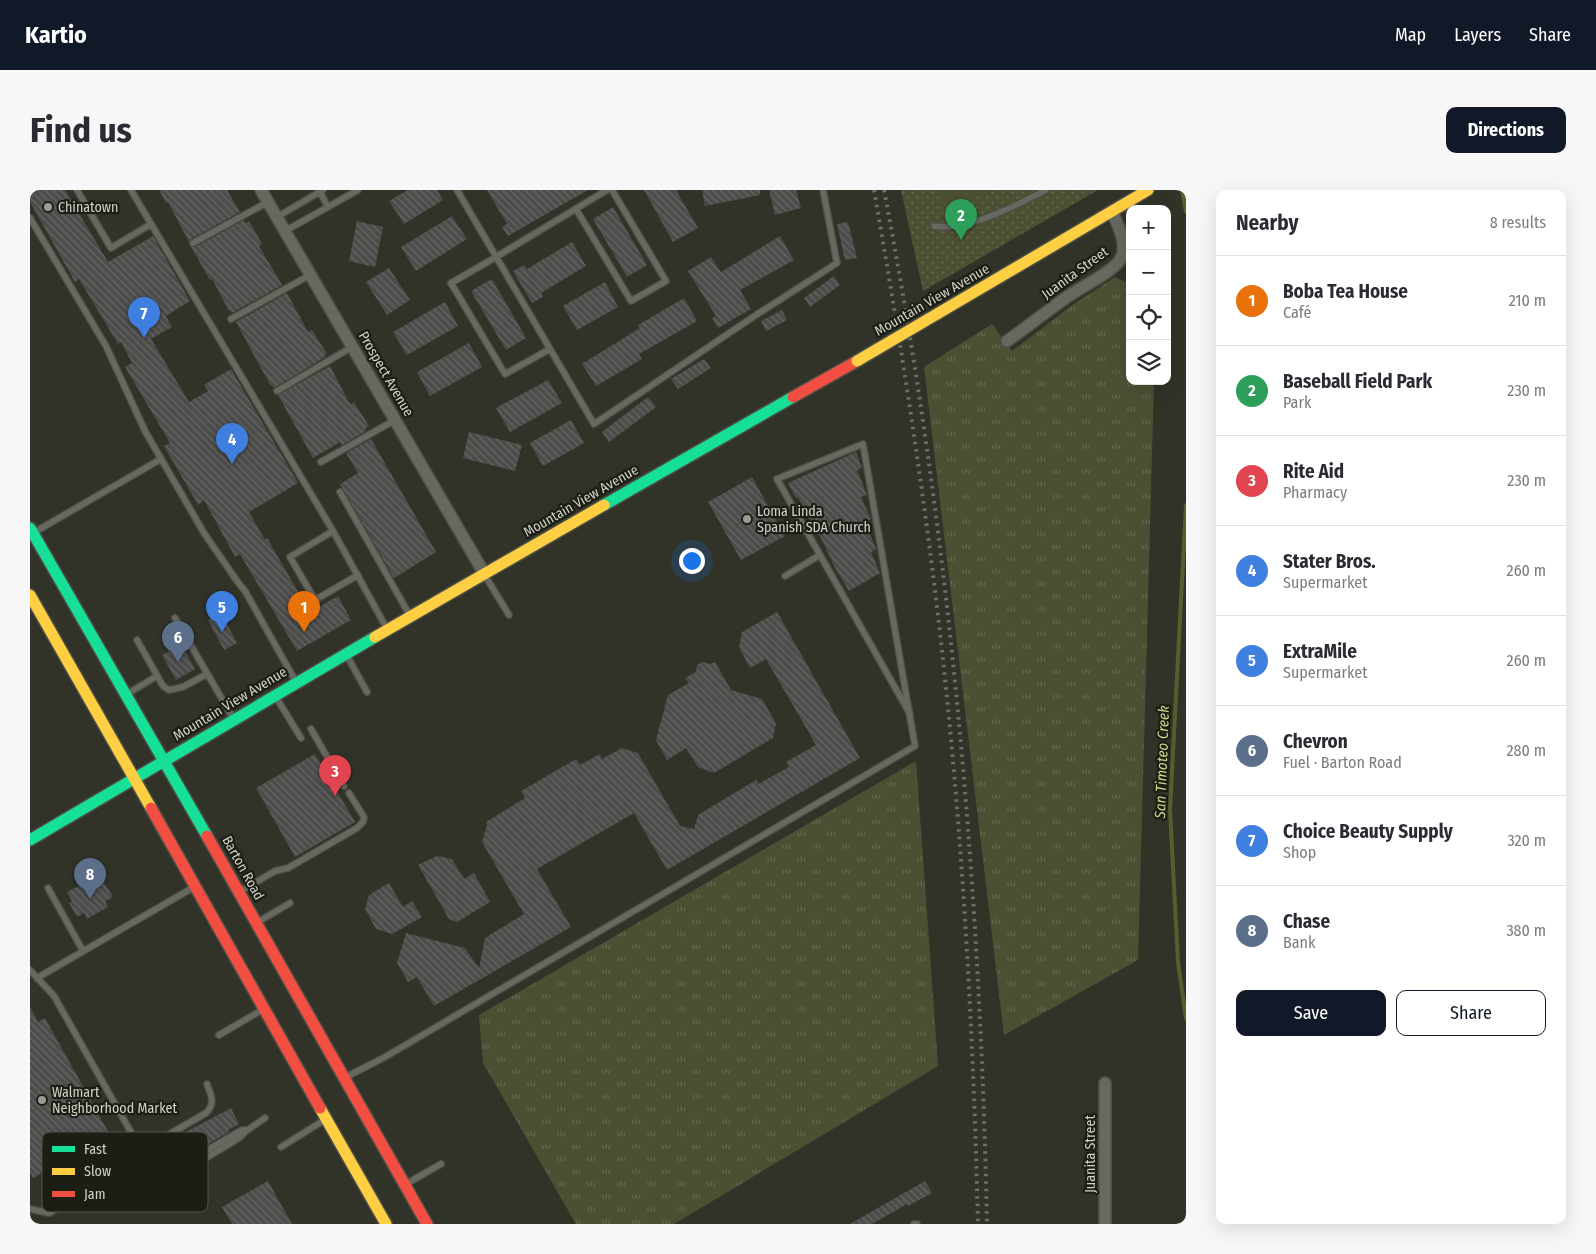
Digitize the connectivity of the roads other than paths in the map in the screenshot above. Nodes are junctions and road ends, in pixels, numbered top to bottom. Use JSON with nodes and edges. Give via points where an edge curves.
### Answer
{"nodes":[{"id":1,"x":77,"y":190,"type":"edge"},
{"id":2,"x":131,"y":190,"type":"edge"},
{"id":3,"x":261,"y":190,"type":"edge"},
{"id":4,"x":358,"y":190,"type":"edge"},
{"id":5,"x":457,"y":190,"type":"edge"},
{"id":6,"x":606,"y":190,"type":"edge"},
{"id":7,"x":612,"y":190,"type":"edge"},
{"id":8,"x":823,"y":190,"type":"edge"},
{"id":9,"x":1046,"y":190,"type":"edge"},
{"id":10,"x":322,"y":191,"type":"edge"},
{"id":11,"x":346,"y":193,"type":"edge"},
{"id":12,"x":1138,"y":193,"type":"edge"},
{"id":13,"x":268,"y":202,"type":"junction"},
{"id":14,"x":328,"y":206,"type":"junction"},
{"id":15,"x":576,"y":208,"type":"junction"},
{"id":16,"x":1112,"y":211,"type":"junction"},
{"id":17,"x":277,"y":217,"type":"junction"},
{"id":18,"x":30,"y":218,"type":"edge"},
{"id":19,"x":151,"y":224,"type":"junction"},
{"id":20,"x":934,"y":226,"type":"dead end"},
{"id":21,"x":285,"y":231,"type":"junction"},
{"id":22,"x":193,"y":243,"type":"dead end"},
{"id":23,"x":496,"y":257,"type":"junction"},
{"id":24,"x":310,"y":275,"type":"junction"},
{"id":25,"x":231,"y":319,"type":"dead end"},
{"id":26,"x":1007,"y":342,"type":"dead end"},
{"id":27,"x":352,"y":347,"type":"junction"},
{"id":28,"x":550,"y":349,"type":"junction"},
{"id":29,"x":277,"y":391,"type":"dead end"},
{"id":30,"x":395,"y":420,"type":"junction"},
{"id":31,"x":161,"y":459,"type":"junction"},
{"id":32,"x":321,"y":462,"type":"dead end"},
{"id":33,"x":340,"y":492,"type":"dead end"},
{"id":34,"x":333,"y":531,"type":"junction"},
{"id":35,"x":31,"y":532,"type":"edge"},
{"id":36,"x":820,"y":555,"type":"junction"},
{"id":37,"x":484,"y":573,"type":"junction"},
{"id":38,"x":358,"y":575,"type":"junction"},
{"id":39,"x":785,"y":576,"type":"dead end"},
{"id":40,"x":30,"y":595,"type":"edge"},
{"id":41,"x":509,"y":615,"type":"dead end"},
{"id":42,"x":410,"y":616,"type":"junction"},
{"id":43,"x":175,"y":618,"type":"dead end"},
{"id":44,"x":388,"y":629,"type":"junction"},
{"id":45,"x":137,"y":640,"type":"dead end"},
{"id":46,"x":346,"y":653,"type":"junction"},
{"id":47,"x":207,"y":674,"type":"junction"},
{"id":48,"x":157,"y":676,"type":"junction"},
{"id":49,"x":296,"y":682,"type":"junction"},
{"id":50,"x":367,"y":692,"type":"dead end"},
{"id":51,"x":126,"y":694,"type":"junction"},
{"id":52,"x":274,"y":695,"type":"junction"},
{"id":53,"x":910,"y":714,"type":"junction"},
{"id":54,"x":234,"y":719,"type":"junction"},
{"id":55,"x":310,"y":729,"type":"dead end"},
{"id":56,"x":301,"y":738,"type":"dead end"},
{"id":57,"x":164,"y":760,"type":"junction"},
{"id":58,"x":135,"y":779,"type":"junction"},
{"id":59,"x":344,"y":786,"type":"dead end"},
{"id":60,"x":349,"y":793,"type":"dead end"},
{"id":61,"x":30,"y":840,"type":"edge"},
{"id":62,"x":196,"y":886,"type":"junction"},
{"id":63,"x":48,"y":888,"type":"dead end"},
{"id":64,"x":239,"y":892,"type":"junction"},
{"id":65,"x":290,"y":903,"type":"dead end"},
{"id":66,"x":256,"y":923,"type":"junction"},
{"id":67,"x":83,"y":951,"type":"junction"},
{"id":68,"x":30,"y":970,"type":"edge"},
{"id":69,"x":37,"y":978,"type":"junction"},
{"id":70,"x":264,"y":1008,"type":"junction"},
{"id":71,"x":219,"y":1035,"type":"dead end"},
{"id":72,"x":344,"y":1078,"type":"junction"},
{"id":73,"x":1105,"y":1083,"type":"dead end"},
{"id":74,"x":207,"y":1084,"type":"dead end"},
{"id":75,"x":265,"y":1118,"type":"dead end"},
{"id":76,"x":327,"y":1119,"type":"junction"},
{"id":77,"x":249,"y":1129,"type":"junction"},
{"id":78,"x":131,"y":1132,"type":"edge"},
{"id":79,"x":173,"y":1132,"type":"edge"},
{"id":80,"x":281,"y":1146,"type":"dead end"},
{"id":81,"x":208,"y":1150,"type":"edge"},
{"id":82,"x":208,"y":1157,"type":"edge"},
{"id":83,"x":441,"y":1164,"type":"dead end"},
{"id":84,"x":405,"y":1185,"type":"junction"},
{"id":85,"x":386,"y":1224,"type":"edge"},
{"id":86,"x":427,"y":1224,"type":"edge"},
{"id":87,"x":1104,"y":1224,"type":"edge"}],
"edges":[{"from":1,"to":19,"type":"lane","via":[[111,248]]},
{"from":2,"to":19,"type":"lane"},
{"from":3,"to":13,"type":"street","name":"Prospect Avenue"},
{"from":4,"to":11,"type":"lane"},
{"from":5,"to":23,"type":"lane"},
{"from":6,"to":15,"type":"lane"},
{"from":7,"to":15,"type":"lane","via":[[666,281],[631,301]]},
{"from":8,"to":28,"type":"lane","via":[[837,263],[594,424]]},
{"from":9,"to":20,"type":"lane","via":[[972,223],[944,228]]},
{"from":10,"to":14,"type":"lane"},
{"from":10,"to":17,"type":"lane"},
{"from":11,"to":14,"type":"lane"},
{"from":12,"to":16,"type":"main road","name":"Mountain View Avenue"},
{"from":13,"to":17,"type":"street","name":"Prospect Avenue"},
{"from":13,"to":22,"type":"lane"},
{"from":14,"to":21,"type":"lane"},
{"from":15,"to":23,"type":"lane"},
{"from":16,"to":26,"type":"street","name":"Juanita Street","via":[[1122,236],[1123,249],[1119,261]]},
{"from":16,"to":37,"type":"main road","name":"Mountain View Avenue","bridge":true,"via":[[857,361]]},
{"from":17,"to":21,"type":"street","name":"Prospect Avenue"},
{"from":18,"to":31,"type":"lane","via":[[106,346]]},
{"from":19,"to":34,"type":"lane"},
{"from":21,"to":24,"type":"street","name":"Prospect Avenue"},
{"from":23,"to":28,"type":"lane"},
{"from":23,"to":28,"type":"lane","via":[[451,283],[505,374]]},
{"from":24,"to":25,"type":"lane"},
{"from":24,"to":27,"type":"street","name":"Prospect Avenue"},
{"from":27,"to":29,"type":"lane"},
{"from":27,"to":30,"type":"street","name":"Prospect Avenue"},
{"from":30,"to":32,"type":"lane"},
{"from":30,"to":37,"type":"street","name":"Prospect Avenue"},
{"from":31,"to":35,"type":"lane"},
{"from":31,"to":49,"type":"lane","via":[[204,533],[245,590]]},
{"from":33,"to":42,"type":"lane"},
{"from":34,"to":38,"type":"lane"},
{"from":34,"to":38,"type":"lane","via":[[290,556],[315,600]]},
{"from":35,"to":51,"type":"main road","name":"Barton Road"},
{"from":36,"to":39,"type":"lane"},
{"from":36,"to":53,"type":"lane"},
{"from":36,"to":53,"type":"lane","via":[[777,479],[863,444]]},
{"from":37,"to":41,"type":"lane"},
{"from":37,"to":42,"type":"main road","name":"Mountain View Avenue"},
{"from":38,"to":44,"type":"lane"},
{"from":40,"to":58,"type":"main road"},
{"from":42,"to":44,"type":"main road","name":"Mountain View Avenue"},
{"from":43,"to":47,"type":"lane"},
{"from":44,"to":46,"type":"main road","name":"Mountain View Avenue"},
{"from":45,"to":48,"type":"lane"},
{"from":46,"to":49,"type":"main road","name":"Mountain View Avenue"},
{"from":46,"to":50,"type":"lane"},
{"from":47,"to":48,"type":"lane","via":[[183,687],[169,690]]},
{"from":47,"to":54,"type":"lane"},
{"from":48,"to":51,"type":"lane"},
{"from":49,"to":52,"type":"main road","name":"Mountain View Avenue"},
{"from":51,"to":57,"type":"main road","name":"Barton Road"},
{"from":52,"to":54,"type":"main road","name":"Mountain View Avenue"},
{"from":52,"to":56,"type":"lane"},
{"from":53,"to":72,"type":"lane","via":[[915,746],[909,750]]},
{"from":54,"to":57,"type":"main road","name":"Mountain View Avenue"},
{"from":55,"to":59,"type":"lane"},
{"from":57,"to":58,"type":"main road","name":"Mountain View Avenue"},
{"from":57,"to":64,"type":"main road","name":"Barton Road"},
{"from":58,"to":61,"type":"main road","name":"Mountain View Avenue"},
{"from":58,"to":62,"type":"main road"},
{"from":60,"to":64,"type":"lane","via":[[364,822],[288,868],[275,871]]},
{"from":62,"to":67,"type":"lane"},
{"from":62,"to":70,"type":"main road"},
{"from":63,"to":67,"type":"lane"},
{"from":64,"to":66,"type":"main road","name":"Barton Road"},
{"from":65,"to":66,"type":"lane"},
{"from":66,"to":72,"type":"main road","name":"Barton Road"},
{"from":67,"to":69,"type":"lane"},
{"from":68,"to":69,"type":"lane"},
{"from":69,"to":78,"type":"lane","via":[[54,996]]},
{"from":70,"to":71,"type":"lane"},
{"from":70,"to":76,"type":"main road"},
{"from":72,"to":84,"type":"main road","name":"Barton Road"},
{"from":73,"to":87,"type":"street","name":"Juanita Street"},
{"from":74,"to":79,"type":"lane","via":[[212,1096],[211,1109]]},
{"from":75,"to":77,"type":"lane"},
{"from":76,"to":80,"type":"lane"},
{"from":76,"to":85,"type":"main road"},
{"from":77,"to":81,"type":"lane"},
{"from":77,"to":82,"type":"lane"},
{"from":83,"to":84,"type":"lane"},
{"from":84,"to":86,"type":"main road","name":"Barton Road"}]}
